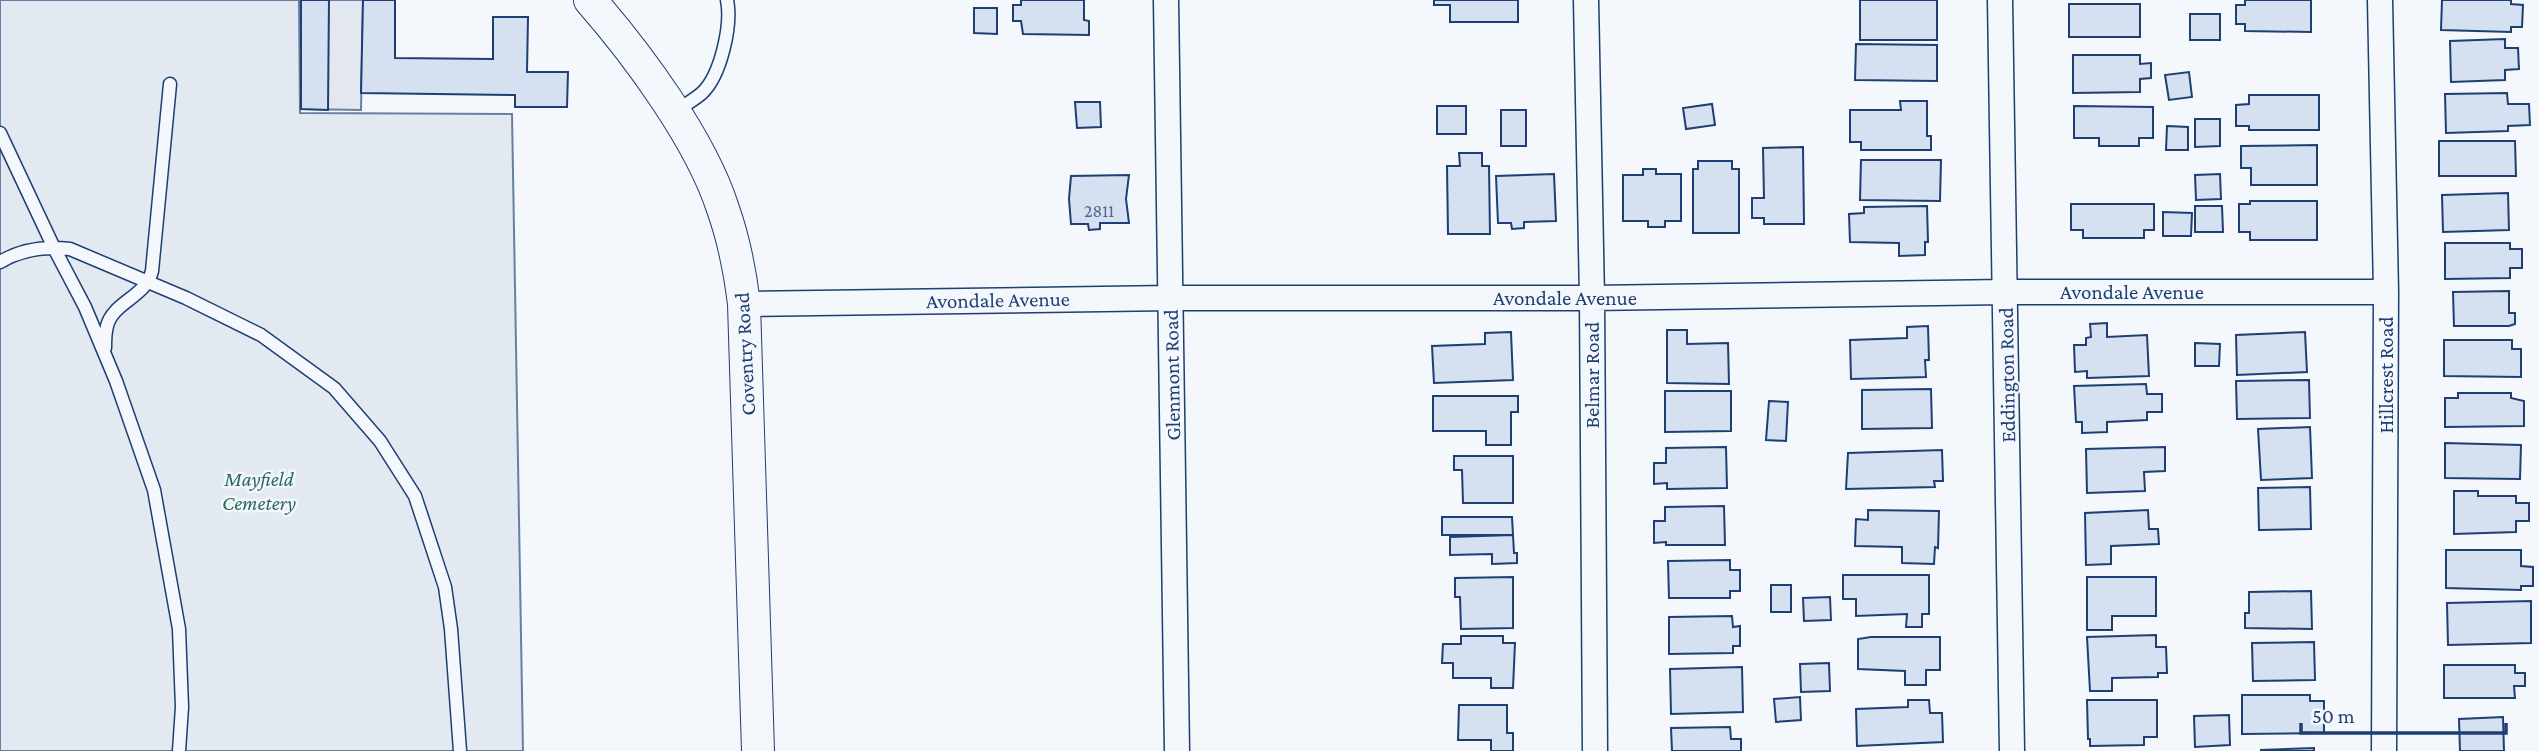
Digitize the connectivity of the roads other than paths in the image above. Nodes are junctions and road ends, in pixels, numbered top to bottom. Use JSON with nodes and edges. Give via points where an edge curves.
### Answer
{"nodes":[{"id":1,"x":727,"y":0,"type":"edge"},
{"id":2,"x":1166,"y":0,"type":"edge"},
{"id":3,"x":1586,"y":0,"type":"edge"},
{"id":4,"x":2000,"y":0,"type":"edge"},
{"id":5,"x":2380,"y":0,"type":"edge"},
{"id":6,"x":604,"y":5,"type":"edge"},
{"id":7,"x":170,"y":84,"type":"dead end"},
{"id":8,"x":674,"y":112,"type":"junction"},
{"id":9,"x":0,"y":133,"type":"edge"},
{"id":10,"x":54,"y":247,"type":"junction"},
{"id":11,"x":0,"y":262,"type":"edge"},
{"id":12,"x":149,"y":283,"type":"junction"},
{"id":13,"x":2006,"y":292,"type":"junction"},
{"id":14,"x":2386,"y":292,"type":"junction"},
{"id":15,"x":1171,"y":298,"type":"junction"},
{"id":16,"x":1592,"y":298,"type":"junction"},
{"id":17,"x":744,"y":304,"type":"junction"},
{"id":18,"x":104,"y":352,"type":"junction"},
{"id":19,"x":179,"y":751,"type":"edge"},
{"id":20,"x":460,"y":751,"type":"edge"},
{"id":21,"x":758,"y":751,"type":"edge"},
{"id":22,"x":1177,"y":751,"type":"edge"},
{"id":23,"x":1595,"y":751,"type":"edge"},
{"id":24,"x":2012,"y":751,"type":"edge"},
{"id":25,"x":2384,"y":751,"type":"edge"}],
"edges":[{"from":1,"to":8,"type":"lane","via":[[719,66],[703,92]]},
{"from":2,"to":15,"type":"street","name":"Glenmont Road"},
{"from":3,"to":16,"type":"street","name":"Belmar Road"},
{"from":4,"to":13,"type":"street","name":"Eddington Road"},
{"from":5,"to":14,"type":"street","name":"Hillcrest Road"},
{"from":6,"to":8,"type":"street","name":"Coventry Road"},
{"from":7,"to":12,"type":"lane"},
{"from":8,"to":17,"type":"street","name":"Coventry Road","via":[[723,206]]},
{"from":9,"to":10,"type":"lane"},
{"from":10,"to":11,"type":"lane","via":[[15,253]]},
{"from":10,"to":12,"type":"lane","via":[[70,249]]},
{"from":10,"to":18,"type":"lane"},
{"from":12,"to":18,"type":"lane","via":[[107,324]]},
{"from":12,"to":20,"type":"lane","via":[[261,335],[334,388],[380,441],[415,496],[445,587]]},
{"from":13,"to":14,"type":"street","name":"Avondale Avenue"},
{"from":13,"to":16,"type":"street","name":"Avondale Avenue"},
{"from":13,"to":24,"type":"street","name":"Eddington Road"},
{"from":14,"to":25,"type":"street","name":"Hillcrest Road"},
{"from":15,"to":16,"type":"street","name":"Avondale Avenue"},
{"from":15,"to":17,"type":"street","name":"Avondale Avenue"},
{"from":15,"to":22,"type":"street","name":"Glenmont Road"},
{"from":16,"to":23,"type":"street","name":"Belmar Road"},
{"from":17,"to":21,"type":"street","name":"Coventry Road"},
{"from":18,"to":19,"type":"lane","via":[[155,490],[179,629]]}]}
